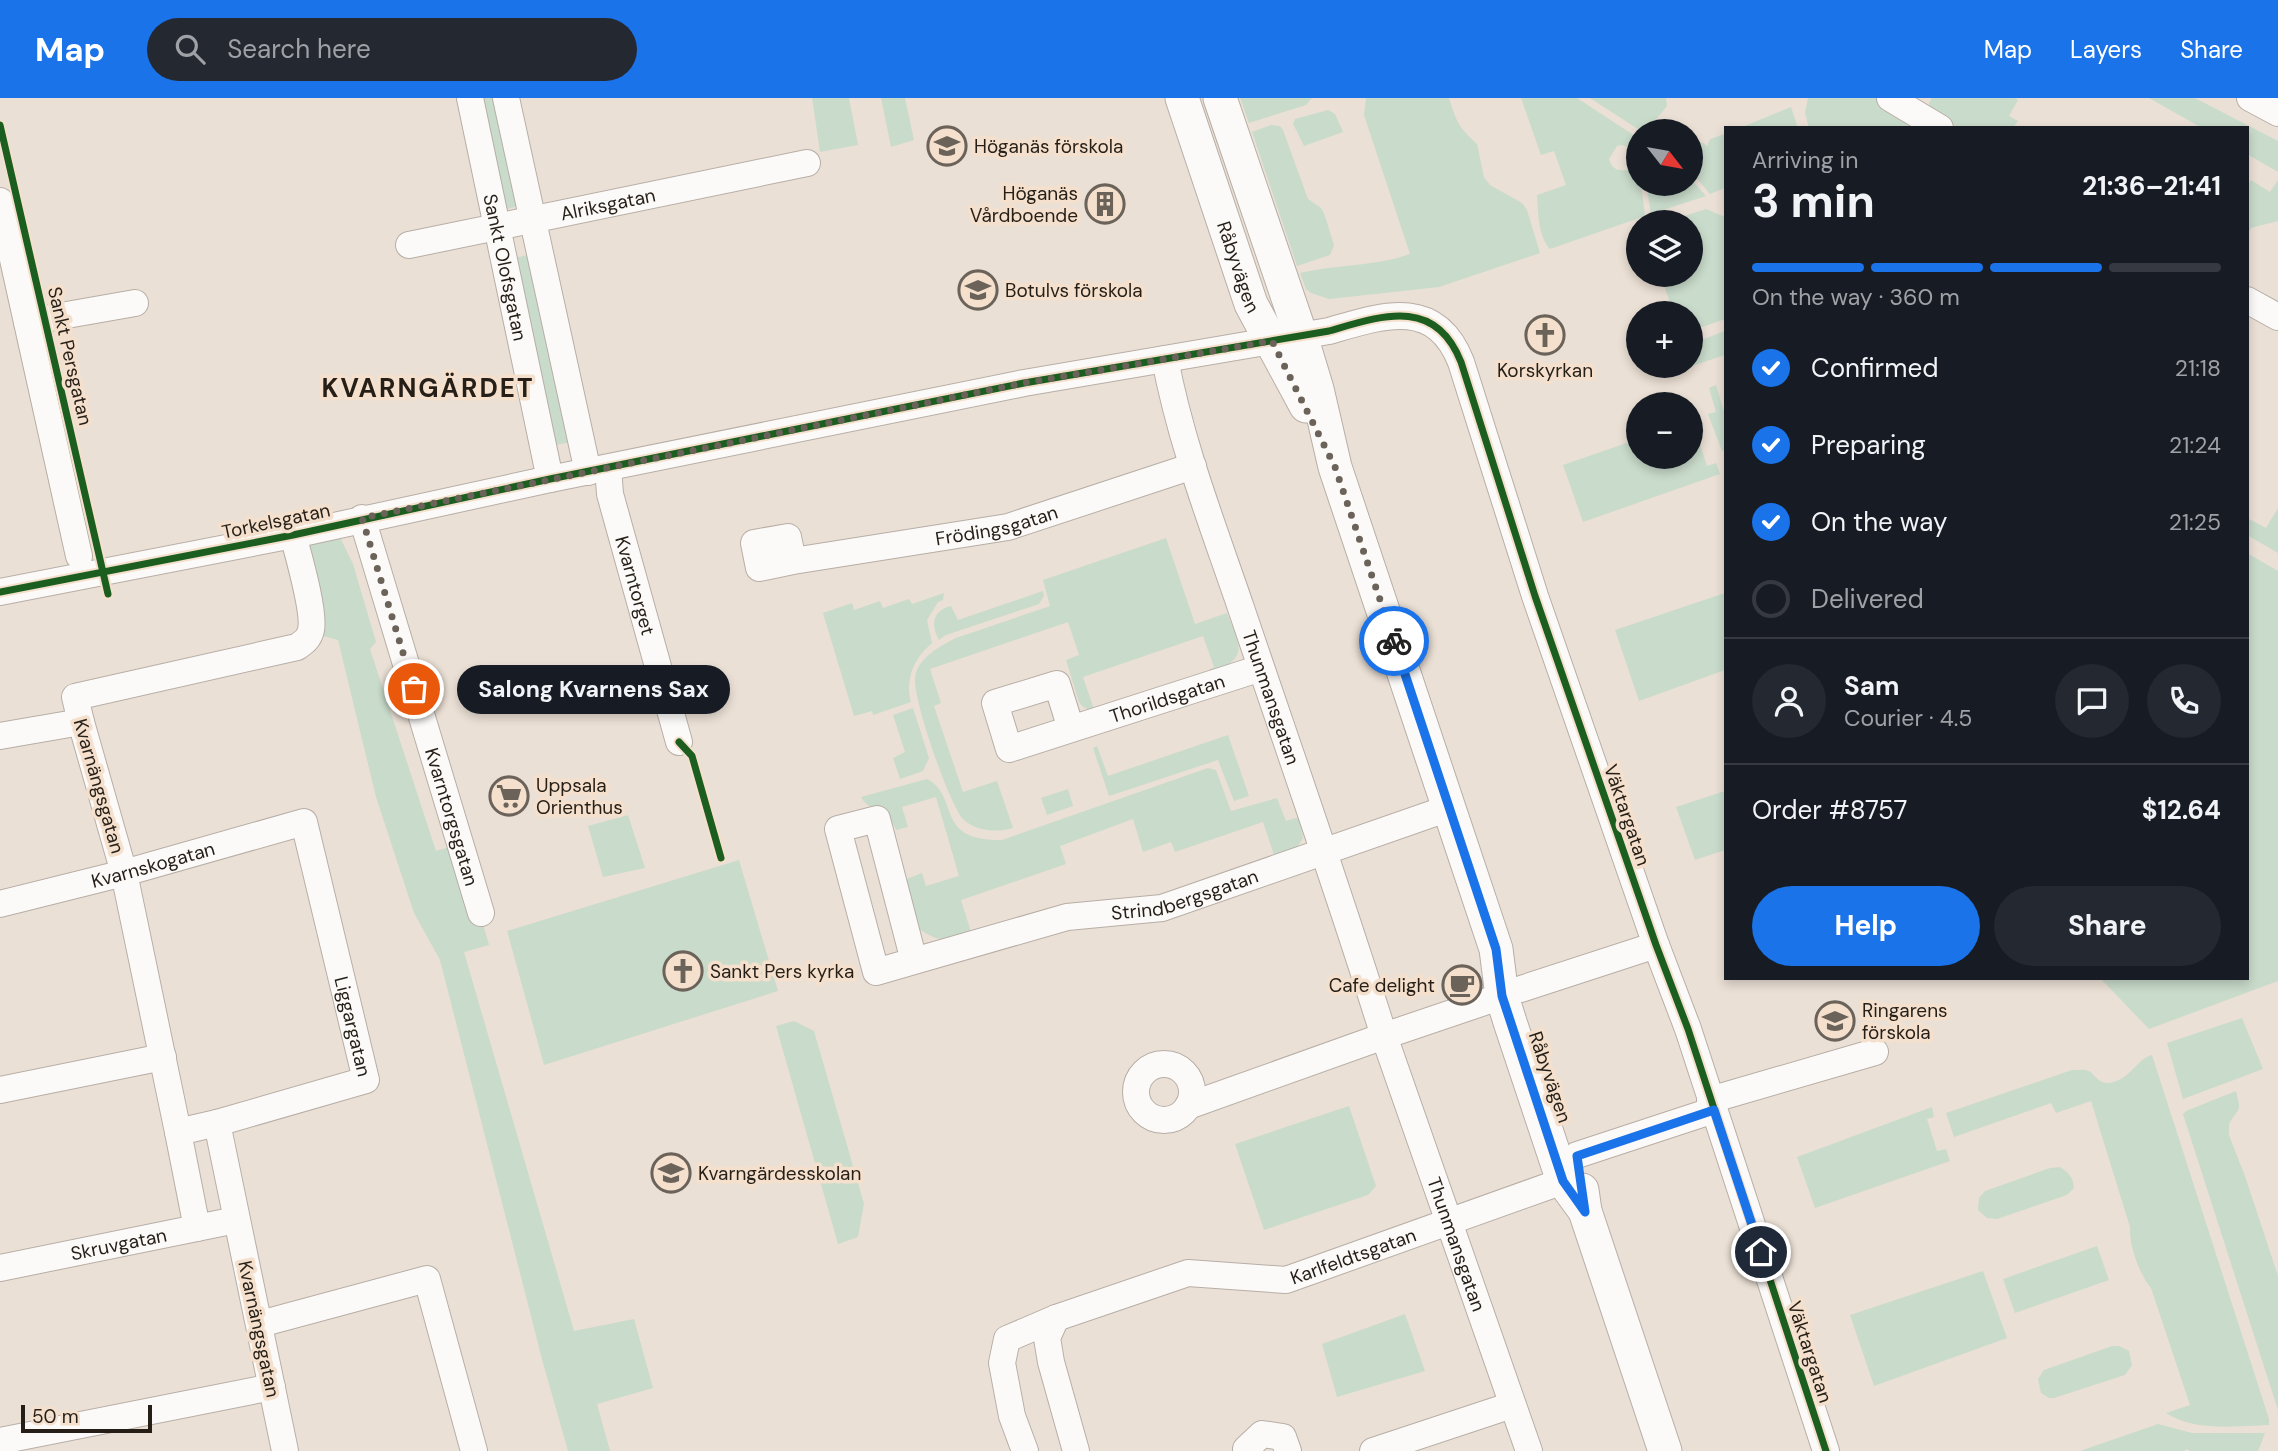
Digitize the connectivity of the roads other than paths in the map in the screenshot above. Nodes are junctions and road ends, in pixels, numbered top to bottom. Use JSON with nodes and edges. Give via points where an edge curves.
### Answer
{"nodes":[{"id":1,"x":470,"y":98,"type":"edge"},
{"id":2,"x":506,"y":98,"type":"edge"},
{"id":3,"x":1182,"y":98,"type":"edge"},
{"id":4,"x":1220,"y":98,"type":"edge"},
{"id":5,"x":1890,"y":98,"type":"edge"},
{"id":6,"x":2250,"y":98,"type":"edge"},
{"id":7,"x":2278,"y":113,"type":"edge"},
{"id":8,"x":1937,"y":126,"type":"edge"},
{"id":9,"x":807,"y":163,"type":"dead end"},
{"id":10,"x":0,"y":201,"type":"edge"},
{"id":11,"x":532,"y":220,"type":"junction"},
{"id":12,"x":498,"y":228,"type":"junction"},
{"id":13,"x":409,"y":245,"type":"dead end"},
{"id":14,"x":2249,"y":301,"type":"edge"},
{"id":15,"x":135,"y":303,"type":"dead end"},
{"id":16,"x":2278,"y":317,"type":"edge"},
{"id":17,"x":27,"y":322,"type":"junction"},
{"id":18,"x":1286,"y":338,"type":"junction"},
{"id":19,"x":1165,"y":359,"type":"junction"},
{"id":20,"x":1193,"y":466,"type":"junction"},
{"id":21,"x":598,"y":470,"type":"junction"},
{"id":22,"x":550,"y":479,"type":"junction"},
{"id":23,"x":362,"y":518,"type":"junction"},
{"id":24,"x":293,"y":535,"type":"junction"},
{"id":25,"x":79,"y":556,"type":"dead end"},
{"id":26,"x":793,"y":561,"type":"dead end"},
{"id":27,"x":0,"y":592,"type":"edge"},
{"id":28,"x":1261,"y":668,"type":"junction"},
{"id":29,"x":81,"y":722,"type":"junction"},
{"id":30,"x":1071,"y":729,"type":"dead end"},
{"id":31,"x":0,"y":736,"type":"edge"},
{"id":32,"x":679,"y":742,"type":"dead end"},
{"id":33,"x":1449,"y":808,"type":"junction"},
{"id":34,"x":304,"y":822,"type":"joint"},
{"id":35,"x":1324,"y":851,"type":"junction"},
{"id":36,"x":124,"y":873,"type":"junction"},
{"id":37,"x":0,"y":904,"type":"edge"},
{"id":38,"x":481,"y":913,"type":"dead end"},
{"id":39,"x":1656,"y":945,"type":"junction"},
{"id":40,"x":914,"y":961,"type":"junction"},
{"id":41,"x":1511,"y":992,"type":"junction"},
{"id":42,"x":1384,"y":1036,"type":"junction"},
{"id":43,"x":1875,"y":1052,"type":"dead end"},
{"id":44,"x":163,"y":1057,"type":"junction"},
{"id":45,"x":0,"y":1090,"type":"edge"},
{"id":46,"x":1712,"y":1105,"type":"junction"},
{"id":47,"x":1188,"y":1106,"type":"dead end"},
{"id":48,"x":217,"y":1123,"type":"junction"},
{"id":49,"x":178,"y":1132,"type":"junction"},
{"id":50,"x":1570,"y":1168,"type":"junction"},
{"id":51,"x":236,"y":1220,"type":"junction"},
{"id":52,"x":1450,"y":1222,"type":"junction"},
{"id":53,"x":197,"y":1227,"type":"junction"},
{"id":54,"x":0,"y":1268,"type":"edge"},
{"id":55,"x":1056,"y":1318,"type":"junction"},
{"id":56,"x":260,"y":1324,"type":"junction"},
{"id":57,"x":272,"y":1387,"type":"junction"},
{"id":58,"x":1512,"y":1405,"type":"junction"},
{"id":59,"x":0,"y":1441,"type":"edge"},
{"id":60,"x":285,"y":1451,"type":"edge"},
{"id":61,"x":474,"y":1451,"type":"edge"},
{"id":62,"x":1025,"y":1451,"type":"edge"},
{"id":63,"x":1076,"y":1451,"type":"edge"},
{"id":64,"x":1247,"y":1451,"type":"edge"},
{"id":65,"x":1288,"y":1451,"type":"edge"},
{"id":66,"x":1373,"y":1451,"type":"edge"},
{"id":67,"x":1529,"y":1451,"type":"edge"},
{"id":68,"x":1665,"y":1451,"type":"edge"},
{"id":69,"x":1826,"y":1451,"type":"edge"}],
"edges":[{"from":1,"to":12,"type":"street","name":"Sankt Olofsgatan"},
{"from":2,"to":11,"type":"street","name":"Sankt Olofsgatan"},
{"from":3,"to":18,"type":"main road","name":"Råbyvägen","via":[[1251,304]]},
{"from":4,"to":18,"type":"main road","name":"Råbyvägen"},
{"from":5,"to":8,"type":"street"},
{"from":6,"to":7,"type":"street"},
{"from":9,"to":11,"type":"street","name":"Alriksgatan"},
{"from":10,"to":17,"type":"street","name":"Sankt Persgatan"},
{"from":11,"to":12,"type":"street","name":"Alriksgatan"},
{"from":11,"to":21,"type":"street","name":"Sankt Olofsgatan"},
{"from":12,"to":13,"type":"street","name":"Alriksgatan"},
{"from":12,"to":22,"type":"street","name":"Sankt Olofsgatan"},
{"from":14,"to":16,"type":"street"},
{"from":15,"to":17,"type":"street"},
{"from":17,"to":25,"type":"street","name":"Sankt Persgatan"},
{"from":18,"to":19,"type":"street","name":"Torkelsgatan"},
{"from":18,"to":33,"type":"main road","name":"Råbyvägen","via":[[1317,389],[1335,467]]},
{"from":18,"to":39,"type":"street","name":"Väktargatan","via":[[1374,317],[1401,316],[1431,323],[1452,342]]},
{"from":19,"to":20,"type":"street","name":"Thunmansgatan"},
{"from":19,"to":21,"type":"street","name":"Torkelsgatan","via":[[1024,383]]},
{"from":20,"to":26,"type":"street","name":"Frödingsgatan","via":[[1008,527]]},
{"from":20,"to":28,"type":"street","name":"Thunmansgatan"},
{"from":21,"to":22,"type":"street","name":"Torkelsgatan"},
{"from":21,"to":32,"type":"street","name":"Kvarntorget","via":[[610,494]]},
{"from":22,"to":23,"type":"street","name":"Torkelsgatan"},
{"from":23,"to":24,"type":"street","name":"Torkelsgatan"},
{"from":23,"to":38,"type":"street","name":"Kvarntorgsgatan"},
{"from":24,"to":27,"type":"street","name":"Torkelsgatan"},
{"from":24,"to":29,"type":"street","name":"Kvarnängsgatan","via":[[312,624],[306,640],[298,647],[75,697]]},
{"from":28,"to":30,"type":"street","name":"Thorildsgatan"},
{"from":28,"to":35,"type":"street","name":"Thunmansgatan"},
{"from":29,"to":31,"type":"street"},
{"from":29,"to":36,"type":"street","name":"Kvarnängsgatan"},
{"from":33,"to":35,"type":"street","name":"Strindbergsgatan"},
{"from":33,"to":41,"type":"main road","name":"Råbyvägen"},
{"from":34,"to":36,"type":"street","name":"Kvarnskogatan"},
{"from":34,"to":48,"type":"street","name":"Liggargatan","via":[[366,1080]]},
{"from":35,"to":40,"type":"street","name":"Strindbergsgatan","via":[[1162,908],[1067,917]]},
{"from":35,"to":42,"type":"street","name":"Thunmansgatan"},
{"from":36,"to":37,"type":"street","name":"Kvarnskogatan"},
{"from":36,"to":44,"type":"street","name":"Kvarnängsgatan"},
{"from":39,"to":41,"type":"street"},
{"from":39,"to":46,"type":"street","name":"Väktargatan"},
{"from":40,"to":40,"type":"street","name":"Strindbergsgatan","via":[[877,819],[838,829],[876,972]]},
{"from":41,"to":42,"type":"street"},
{"from":41,"to":50,"type":"main road","name":"Råbyvägen"},
{"from":42,"to":47,"type":"street"},
{"from":42,"to":52,"type":"street","name":"Thunmansgatan"},
{"from":43,"to":46,"type":"street"},
{"from":44,"to":45,"type":"street"},
{"from":44,"to":49,"type":"street","name":"Kvarnängsgatan"},
{"from":46,"to":50,"type":"street"},
{"from":46,"to":69,"type":"street","name":"Väktargatan"},
{"from":48,"to":49,"type":"street"},
{"from":48,"to":51,"type":"street","name":"Kvarnängsgatan"},
{"from":49,"to":53,"type":"street","name":"Kvarnängsgatan"},
{"from":50,"to":52,"type":"street","name":"Karlfeldtsgatan"},
{"from":50,"to":68,"type":"main road","name":"Råbyvägen"},
{"from":51,"to":53,"type":"street","name":"Skruvgatan"},
{"from":51,"to":56,"type":"street","name":"Kvarnängsgatan"},
{"from":52,"to":55,"type":"street","name":"Karlfeldtsgatan","via":[[1286,1280],[1188,1273]]},
{"from":52,"to":58,"type":"street","name":"Thunmansgatan"},
{"from":53,"to":54,"type":"street","name":"Skruvgatan"},
{"from":55,"to":62,"type":"street","name":"Karlfeldtsgatan","via":[[1007,1339],[1002,1363],[1012,1416]]},
{"from":55,"to":63,"type":"street","via":[[1047,1338]]},
{"from":56,"to":57,"type":"street","name":"Kvarnängsgatan"},
{"from":56,"to":61,"type":"street","via":[[427,1279]]},
{"from":57,"to":59,"type":"street"},
{"from":57,"to":60,"type":"street","name":"Kvarnängsgatan"},
{"from":58,"to":66,"type":"street"},
{"from":58,"to":67,"type":"street","name":"Thunmansgatan"},
{"from":64,"to":65,"type":"street","via":[[1262,1434],[1283,1437]]}]}
